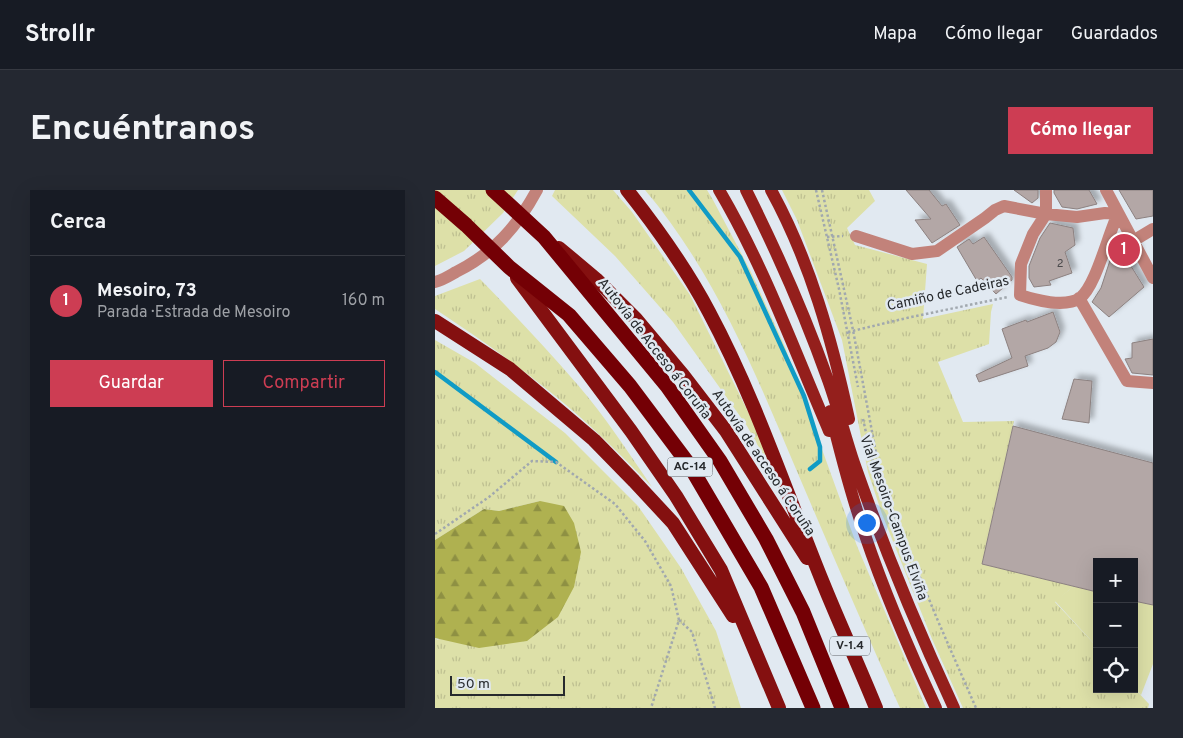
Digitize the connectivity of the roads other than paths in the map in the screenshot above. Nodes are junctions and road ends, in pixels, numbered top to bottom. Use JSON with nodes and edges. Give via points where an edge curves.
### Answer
{"nodes":[{"id":1,"x":493,"y":190,"type":"edge"},
{"id":2,"x":537,"y":190,"type":"edge"},
{"id":3,"x":627,"y":190,"type":"edge"},
{"id":4,"x":719,"y":190,"type":"edge"},
{"id":5,"x":746,"y":190,"type":"edge"},
{"id":6,"x":771,"y":190,"type":"edge"},
{"id":7,"x":1046,"y":190,"type":"edge"},
{"id":8,"x":1105,"y":190,"type":"edge"},
{"id":9,"x":435,"y":198,"type":"edge"},
{"id":10,"x":1047,"y":214,"type":"junction"},
{"id":11,"x":1118,"y":214,"type":"junction"},
{"id":12,"x":1153,"y":229,"type":"edge"},
{"id":13,"x":856,"y":236,"type":"dead end"},
{"id":14,"x":544,"y":237,"type":"junction"},
{"id":15,"x":1133,"y":241,"type":"junction"},
{"id":16,"x":509,"y":267,"type":"junction"},
{"id":17,"x":1153,"y":278,"type":"edge"},
{"id":18,"x":435,"y":282,"type":"edge"},
{"id":19,"x":1079,"y":298,"type":"junction"},
{"id":20,"x":435,"y":320,"type":"edge"},
{"id":21,"x":811,"y":336,"type":"junction"},
{"id":22,"x":1153,"y":383,"type":"edge"},
{"id":23,"x":854,"y":462,"type":"junction"},
{"id":24,"x":846,"y":472,"type":"junction"},
{"id":25,"x":823,"y":584,"type":"junction"},
{"id":26,"x":761,"y":662,"type":"junction"},
{"id":27,"x":779,"y":708,"type":"edge"},
{"id":28,"x":813,"y":708,"type":"edge"},
{"id":29,"x":842,"y":708,"type":"edge"},
{"id":30,"x":876,"y":708,"type":"edge"},
{"id":31,"x":936,"y":708,"type":"edge"},
{"id":32,"x":954,"y":708,"type":"edge"}],
"edges":[{"from":1,"to":14,"type":"highway","name":"Autovía de Acceso á Coruña","number":"AC-14"},
{"from":2,"to":18,"type":"street","via":[[505,238],[475,263]]},
{"from":3,"to":25,"type":"highway","via":[[668,245],[720,332],[755,408]]},
{"from":4,"to":24,"type":"main road","via":[[784,322]]},
{"from":5,"to":21,"type":"main road","name":"Vial Mesoiro-Campus Elviña","via":[[784,268]]},
{"from":6,"to":23,"type":"main road","via":[[818,301],[844,397]]},
{"from":7,"to":10,"type":"street"},
{"from":8,"to":11,"type":"street"},
{"from":9,"to":16,"type":"highway","number":"AC-14"},
{"from":10,"to":11,"type":"street","via":[[1077,217],[1105,212]]},
{"from":10,"to":13,"type":"street","via":[[1004,206],[937,251],[912,254]]},
{"from":10,"to":19,"type":"street","name":"Camiño de Cadeiras","via":[[1033,234],[1021,264],[1020,295],[1038,301],[1062,303]]},
{"from":11,"to":15,"type":"street"},
{"from":11,"to":19,"type":"street","via":[[1091,283]]},
{"from":12,"to":15,"type":"street"},
{"from":14,"to":25,"type":"highway","name":"Autovía de acceso á Coruña","number":"AC-14","via":[[596,279],[636,319],[683,375],[726,431]]},
{"from":14,"to":29,"type":"highway","name":"Autovía de Acceso á Coruña","number":"AC-14","via":[[667,386],[720,461],[766,539],[803,612]]},
{"from":15,"to":17,"type":"street"},
{"from":16,"to":26,"type":"highway","via":[[677,496],[721,570]]},
{"from":16,"to":28,"type":"highway","number":"AC-14","via":[[569,315],[630,386],[690,466],[761,586]]},
{"from":19,"to":22,"type":"street","via":[[1127,381]]},
{"from":20,"to":26,"type":"highway","via":[[510,369],[593,440],[635,481],[673,523]]},
{"from":21,"to":23,"type":"main road","name":"Vial Mesoiro-Campus Elviña"},
{"from":21,"to":24,"type":"main road","name":"Vial Mesoiro-Campus Elviña"},
{"from":23,"to":32,"type":"main road","name":"Vial Mesoiro-Campus Elviña","via":[[918,630]]},
{"from":24,"to":31,"type":"main road","name":"Vial Mesoiro-Campus Elviña","via":[[865,537]]},
{"from":25,"to":30,"type":"highway","number":"V-1.4"},
{"from":26,"to":27,"type":"highway"}]}
